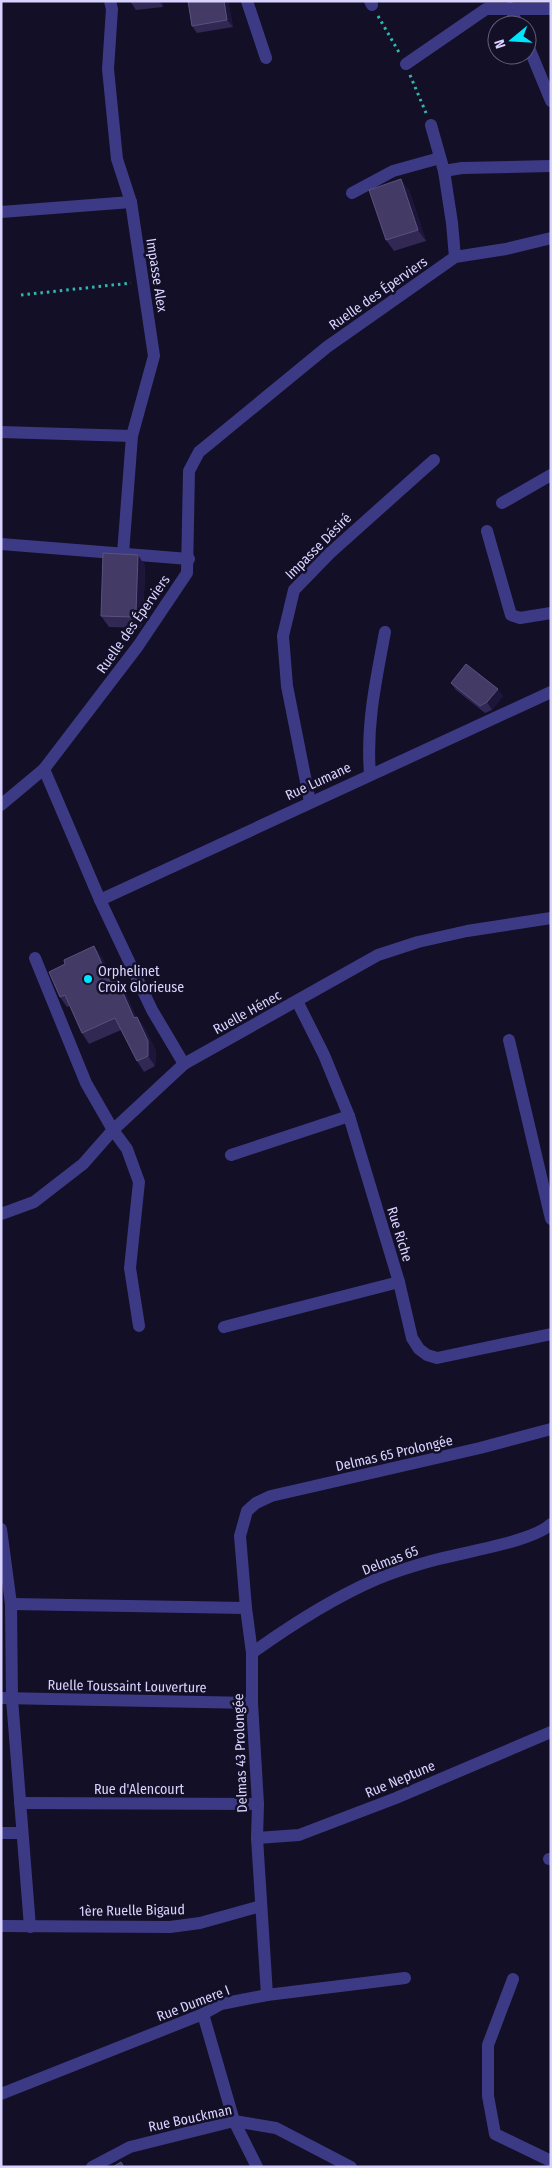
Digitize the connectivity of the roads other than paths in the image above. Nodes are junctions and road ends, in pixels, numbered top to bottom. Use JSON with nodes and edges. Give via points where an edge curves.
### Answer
{"nodes":[{"id":1,"x":110,"y":1,"type":"edge"},
{"id":2,"x":248,"y":1,"type":"edge"},
{"id":3,"x":510,"y":8,"type":"junction"},
{"id":4,"x":551,"y":9,"type":"edge"},
{"id":5,"x":513,"y":15,"type":"edge"},
{"id":6,"x":266,"y":58,"type":"dead end"},
{"id":7,"x":406,"y":64,"type":"dead end"},
{"id":8,"x":536,"y":65,"type":"edge"},
{"id":9,"x":551,"y":101,"type":"edge"},
{"id":10,"x":431,"y":125,"type":"dead end"},
{"id":11,"x":440,"y":158,"type":"junction"},
{"id":12,"x":549,"y":163,"type":"edge"},
{"id":13,"x":444,"y":170,"type":"junction"},
{"id":14,"x":352,"y":193,"type":"dead end"},
{"id":15,"x":131,"y":202,"type":"junction"},
{"id":16,"x":1,"y":212,"type":"edge"},
{"id":17,"x":551,"y":238,"type":"edge"},
{"id":18,"x":455,"y":258,"type":"junction"},
{"id":19,"x":1,"y":432,"type":"edge"},
{"id":20,"x":132,"y":436,"type":"junction"},
{"id":21,"x":434,"y":460,"type":"dead end"},
{"id":22,"x":551,"y":475,"type":"edge"},
{"id":23,"x":502,"y":502,"type":"dead end"},
{"id":24,"x":487,"y":531,"type":"dead end"},
{"id":25,"x":1,"y":544,"type":"edge"},
{"id":26,"x":123,"y":554,"type":"junction"},
{"id":27,"x":189,"y":559,"type":"junction"},
{"id":28,"x":551,"y":613,"type":"edge"},
{"id":29,"x":386,"y":632,"type":"dead end"},
{"id":30,"x":551,"y":692,"type":"edge"},
{"id":31,"x":44,"y":769,"type":"junction"},
{"id":32,"x":370,"y":774,"type":"junction"},
{"id":33,"x":310,"y":802,"type":"junction"},
{"id":34,"x":1,"y":805,"type":"edge"},
{"id":35,"x":100,"y":900,"type":"junction"},
{"id":36,"x":551,"y":918,"type":"edge"},
{"id":37,"x":35,"y":958,"type":"dead end"},
{"id":38,"x":297,"y":1001,"type":"junction"},
{"id":39,"x":509,"y":1040,"type":"dead end"},
{"id":40,"x":184,"y":1064,"type":"junction"},
{"id":41,"x":349,"y":1116,"type":"junction"},
{"id":42,"x":113,"y":1130,"type":"junction"},
{"id":43,"x":232,"y":1155,"type":"dead end"},
{"id":44,"x":1,"y":1214,"type":"edge"},
{"id":45,"x":551,"y":1219,"type":"edge"},
{"id":46,"x":399,"y":1282,"type":"junction"},
{"id":47,"x":138,"y":1326,"type":"dead end"},
{"id":48,"x":224,"y":1327,"type":"dead end"},
{"id":49,"x":551,"y":1334,"type":"edge"},
{"id":50,"x":551,"y":1429,"type":"edge"},
{"id":51,"x":246,"y":1511,"type":"joint"},
{"id":52,"x":551,"y":1524,"type":"edge"},
{"id":53,"x":1,"y":1529,"type":"edge"},
{"id":54,"x":11,"y":1604,"type":"junction"},
{"id":55,"x":246,"y":1608,"type":"junction"},
{"id":56,"x":252,"y":1653,"type":"junction"},
{"id":57,"x":7,"y":1698,"type":"edge"},
{"id":58,"x":252,"y":1703,"type":"junction"},
{"id":59,"x":551,"y":1732,"type":"edge"},
{"id":60,"x":20,"y":1803,"type":"junction"},
{"id":61,"x":258,"y":1804,"type":"junction"},
{"id":62,"x":1,"y":1833,"type":"edge"},
{"id":63,"x":22,"y":1833,"type":"junction"},
{"id":64,"x":257,"y":1838,"type":"junction"},
{"id":65,"x":261,"y":1906,"type":"junction"},
{"id":66,"x":1,"y":1926,"type":"edge"},
{"id":67,"x":30,"y":1927,"type":"junction"},
{"id":68,"x":405,"y":1978,"type":"dead end"},
{"id":69,"x":513,"y":1978,"type":"dead end"},
{"id":70,"x":267,"y":1995,"type":"junction"},
{"id":71,"x":203,"y":2014,"type":"junction"},
{"id":72,"x":1,"y":2094,"type":"edge"},
{"id":73,"x":234,"y":2121,"type":"junction"},
{"id":74,"x":551,"y":2161,"type":"edge"},
{"id":75,"x":92,"y":2167,"type":"edge"},
{"id":76,"x":257,"y":2167,"type":"edge"},
{"id":77,"x":350,"y":2167,"type":"edge"}],
"edges":[{"from":1,"to":15,"type":"street","name":"Impasse Alex","via":[[108,69],[117,159]]},
{"from":2,"to":6,"type":"street"},
{"from":3,"to":4,"type":"street"},
{"from":3,"to":5,"type":"street"},
{"from":3,"to":7,"type":"street","via":[[486,9]]},
{"from":8,"to":9,"type":"street"},
{"from":10,"to":11,"type":"street"},
{"from":11,"to":13,"type":"street"},
{"from":11,"to":14,"type":"street","via":[[393,171]]},
{"from":12,"to":13,"type":"street"},
{"from":13,"to":18,"type":"street"},
{"from":15,"to":16,"type":"street"},
{"from":15,"to":20,"type":"street","name":"Impasse Alex","via":[[154,356]]},
{"from":17,"to":18,"type":"street","name":"Ruelle des Éperviers","via":[[506,250]]},
{"from":18,"to":27,"type":"street","name":"Ruelle des Éperviers","via":[[327,348],[199,452],[189,471]]},
{"from":19,"to":20,"type":"street"},
{"from":20,"to":26,"type":"street","name":"Impasse Alex"},
{"from":21,"to":33,"type":"street","name":"Impasse Désiré","via":[[330,553],[294,590],[283,636],[287,686]]},
{"from":22,"to":23,"type":"street"},
{"from":24,"to":28,"type":"street","via":[[511,615],[520,618]]},
{"from":25,"to":26,"type":"street"},
{"from":26,"to":27,"type":"street"},
{"from":27,"to":31,"type":"street","name":"Ruelle des Éperviers","via":[[187,573],[138,646]]},
{"from":29,"to":32,"type":"street","via":[[371,702]]},
{"from":30,"to":32,"type":"street","name":"Rue Lumane"},
{"from":31,"to":34,"type":"street","name":"Ruelle des Éperviers"},
{"from":31,"to":35,"type":"street"},
{"from":32,"to":33,"type":"street","name":"Rue Lumane"},
{"from":33,"to":35,"type":"street","name":"Rue Lumane"},
{"from":35,"to":40,"type":"street","via":[[152,1010]]},
{"from":36,"to":38,"type":"street","name":"Ruelle Hénec","via":[[467,931],[378,955]]},
{"from":37,"to":42,"type":"street","via":[[86,1083]]},
{"from":38,"to":40,"type":"street","name":"Ruelle Hénec"},
{"from":38,"to":41,"type":"street","name":"Rue Riche"},
{"from":39,"to":45,"type":"street"},
{"from":40,"to":42,"type":"street","name":"Ruelle Hénec"},
{"from":41,"to":43,"type":"street"},
{"from":41,"to":46,"type":"street","name":"Rue Riche"},
{"from":42,"to":44,"type":"street","name":"Ruelle Hénec","via":[[83,1164],[34,1202]]},
{"from":42,"to":47,"type":"street","via":[[127,1148],[138,1182],[130,1268]]},
{"from":46,"to":48,"type":"street"},
{"from":46,"to":49,"type":"street","name":"Rue Riche","via":[[412,1338],[427,1355],[437,1358]]},
{"from":50,"to":51,"type":"street","name":"Delmas 65 Prolongée","via":[[271,1496]]},
{"from":51,"to":55,"type":"street","name":"Delmas 43 Prolongée","via":[[240,1536]]},
{"from":52,"to":56,"type":"street","name":"Delmas 65","via":[[523,1538],[430,1561],[377,1579],[281,1632]]},
{"from":53,"to":54,"type":"street"},
{"from":54,"to":55,"type":"street"},
{"from":54,"to":57,"type":"street"},
{"from":55,"to":56,"type":"street","name":"Delmas 43 Prolongée"},
{"from":56,"to":58,"type":"street","name":"Delmas 43 Prolongée"},
{"from":57,"to":58,"type":"street","name":"Ruelle Toussaint Louverture"},
{"from":57,"to":60,"type":"street"},
{"from":58,"to":61,"type":"street","name":"Delmas 43 Prolongée"},
{"from":59,"to":64,"type":"street","name":"Rue Neptune","via":[[299,1835]]},
{"from":60,"to":61,"type":"street","name":"Rue d'Alencourt"},
{"from":60,"to":63,"type":"street"},
{"from":61,"to":64,"type":"street","name":"Delmas 43 Prolongée"},
{"from":62,"to":63,"type":"street"},
{"from":63,"to":67,"type":"street"},
{"from":64,"to":65,"type":"street","name":"Delmas 43 Prolongée"},
{"from":65,"to":67,"type":"street","name":"1ère Ruelle Bigaud","via":[[200,1923],[170,1927]]},
{"from":65,"to":70,"type":"street","name":"Delmas 43 Prolongée"},
{"from":66,"to":67,"type":"street","name":"1ère Ruelle Bigaud"},
{"from":68,"to":70,"type":"street","name":"Rue Dumere I"},
{"from":69,"to":74,"type":"street","via":[[488,2045],[488,2096],[494,2134]]},
{"from":70,"to":71,"type":"street","name":"Rue Dumere I","via":[[221,2004]]},
{"from":71,"to":72,"type":"street","name":"Rue Dumere I"},
{"from":71,"to":73,"type":"street"},
{"from":73,"to":75,"type":"street","name":"Rue Bouckman","via":[[130,2147]]},
{"from":73,"to":76,"type":"street"},
{"from":73,"to":77,"type":"street","name":"Rue Bouckman","via":[[276,2128]]}]}
